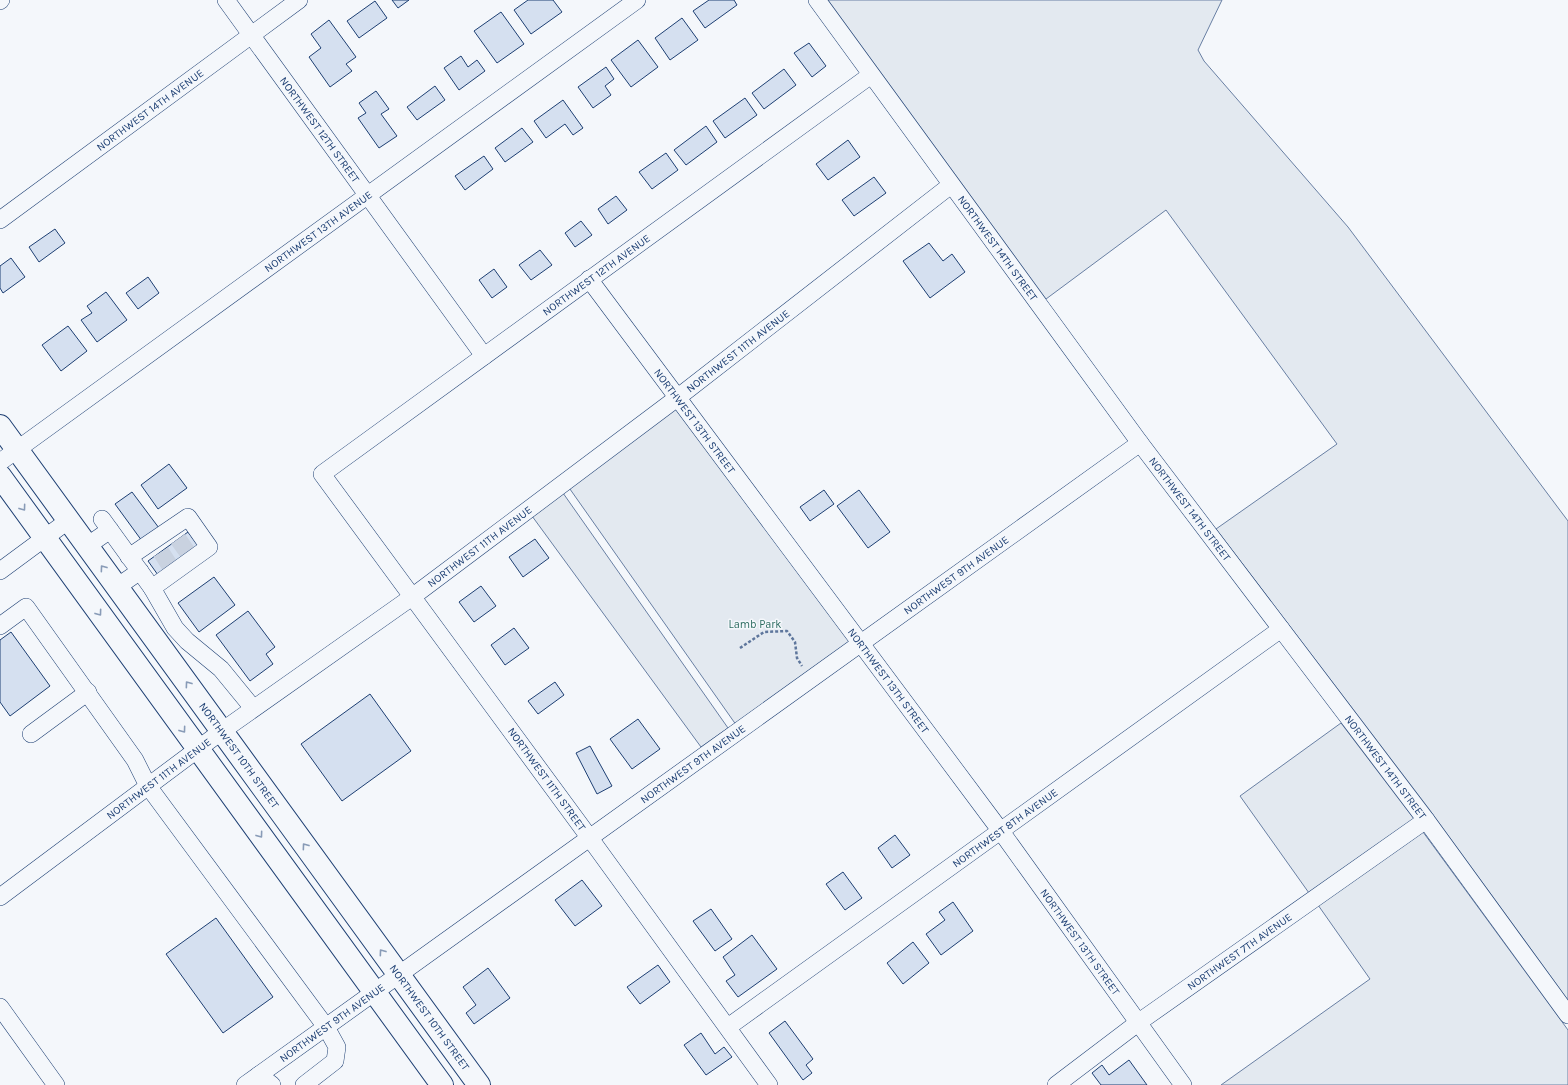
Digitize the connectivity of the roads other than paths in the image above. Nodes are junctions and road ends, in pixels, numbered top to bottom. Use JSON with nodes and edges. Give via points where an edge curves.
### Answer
{"nodes":[{"id":1,"x":226,"y":0,"type":"edge"},
{"id":2,"x":299,"y":0,"type":"edge"},
{"id":3,"x":637,"y":0,"type":"edge"},
{"id":4,"x":817,"y":0,"type":"edge"},
{"id":5,"x":251,"y":35,"type":"junction"},
{"id":6,"x":871,"y":75,"type":"junction"},
{"id":7,"x":951,"y":185,"type":"junction"},
{"id":8,"x":368,"y":195,"type":"junction"},
{"id":9,"x":0,"y":220,"type":"edge"},
{"id":10,"x":590,"y":279,"type":"junction"},
{"id":11,"x":484,"y":356,"type":"junction"},
{"id":12,"x":677,"y":398,"type":"junction"},
{"id":13,"x":0,"y":426,"type":"edge"},
{"id":14,"x":1140,"y":443,"type":"junction"},
{"id":15,"x":17,"y":450,"type":"junction"},
{"id":16,"x":0,"y":462,"type":"edge"},
{"id":17,"x":322,"y":474,"type":"joint"},
{"id":18,"x":0,"y":476,"type":"edge"},
{"id":19,"x":69,"y":520,"type":"junction"},
{"id":20,"x":45,"y":538,"type":"junction"},
{"id":21,"x":87,"y":546,"type":"junction"},
{"id":22,"x":129,"y":557,"type":"junction"},
{"id":23,"x":165,"y":558,"type":"junction"},
{"id":24,"x":2,"y":564,"type":"edge"},
{"id":25,"x":140,"y":572,"type":"junction"},
{"id":26,"x":117,"y":587,"type":"junction"},
{"id":27,"x":152,"y":588,"type":"junction"},
{"id":28,"x":412,"y":597,"type":"junction"},
{"id":29,"x":161,"y":606,"type":"junction"},
{"id":30,"x":140,"y":620,"type":"junction"},
{"id":31,"x":0,"y":626,"type":"edge"},
{"id":32,"x":1281,"y":629,"type":"junction"},
{"id":33,"x":861,"y":642,"type":"junction"},
{"id":34,"x":195,"y":647,"type":"junction"},
{"id":35,"x":172,"y":663,"type":"junction"},
{"id":36,"x":88,"y":692,"type":"junction"},
{"id":37,"x":253,"y":708,"type":"junction"},
{"id":38,"x":222,"y":731,"type":"junction"},
{"id":39,"x":31,"y":734,"type":"dead end"},
{"id":40,"x":197,"y":749,"type":"junction"},
{"id":41,"x":148,"y":786,"type":"junction"},
{"id":42,"x":1426,"y":820,"type":"junction"},
{"id":43,"x":1000,"y":830,"type":"junction"},
{"id":44,"x":590,"y":837,"type":"junction"},
{"id":45,"x":0,"y":897,"type":"edge"},
{"id":46,"x":399,"y":976,"type":"junction"},
{"id":47,"x":375,"y":992,"type":"junction"},
{"id":48,"x":0,"y":1007,"type":"edge"},
{"id":49,"x":1568,"y":1015,"type":"edge"},
{"id":50,"x":1139,"y":1022,"type":"junction"},
{"id":51,"x":326,"y":1027,"type":"junction"},
{"id":52,"x":728,"y":1027,"type":"junction"},
{"id":53,"x":265,"y":1080,"type":"edge"},
{"id":54,"x":761,"y":1082,"type":"edge"},
{"id":55,"x":56,"y":1085,"type":"edge"},
{"id":56,"x":244,"y":1085,"type":"edge"},
{"id":57,"x":304,"y":1085,"type":"edge"},
{"id":58,"x":442,"y":1085,"type":"edge"},
{"id":59,"x":479,"y":1085,"type":"edge"},
{"id":60,"x":1056,"y":1085,"type":"edge"},
{"id":61,"x":1183,"y":1085,"type":"edge"}],
"edges":[{"from":1,"to":5,"type":"street","name":"NORTHWEST 12TH STREET"},
{"from":2,"to":5,"type":"street","name":"NORTHWEST 14TH AVENUE"},
{"from":3,"to":8,"type":"street","name":"NORTHWEST 13TH AVENUE"},
{"from":4,"to":6,"type":"street","name":"NORTHWEST 14TH STREET"},
{"from":5,"to":8,"type":"street","name":"NORTHWEST 12TH STREET"},
{"from":5,"to":9,"type":"street","name":"NORTHWEST 14TH AVENUE"},
{"from":6,"to":7,"type":"street","name":"NORTHWEST 14TH STREET"},
{"from":6,"to":10,"type":"street","name":"NORTHWEST 12TH AVENUE"},
{"from":7,"to":12,"type":"street","name":"NORTHWEST 11TH AVENUE"},
{"from":7,"to":14,"type":"street","name":"NORTHWEST 14TH STREET"},
{"from":8,"to":11,"type":"street","name":"NORTHWEST 12TH STREET"},
{"from":8,"to":15,"type":"street","name":"NORTHWEST 13TH AVENUE"},
{"from":10,"to":11,"type":"street","name":"NORTHWEST 12TH AVENUE"},
{"from":10,"to":12,"type":"street","name":"NORTHWEST 13TH STREET"},
{"from":11,"to":17,"type":"street","name":"NORTHWEST 12TH AVENUE"},
{"from":12,"to":28,"type":"street","name":"NORTHWEST 11TH AVENUE"},
{"from":12,"to":33,"type":"street","name":"NORTHWEST 13TH STREET"},
{"from":13,"to":15,"type":"highway","name":"NORTHWEST 10TH STREET"},
{"from":14,"to":32,"type":"street","name":"NORTHWEST 14TH STREET"},
{"from":14,"to":33,"type":"street","name":"NORTHWEST 9TH AVENUE"},
{"from":15,"to":16,"type":"street","name":"NORTHWEST 13TH AVENUE"},
{"from":15,"to":19,"type":"highway","name":"NORTHWEST 10TH STREET"},
{"from":17,"to":28,"type":"street","name":"NORTHWEST 11TH STREET"},
{"from":18,"to":20,"type":"highway","one_way":true},
{"from":19,"to":20,"type":"street"},
{"from":19,"to":21,"type":"highway","name":"NORTHWEST 10TH STREET"},
{"from":20,"to":24,"type":"street"},
{"from":20,"to":40,"type":"highway","one_way":true},
{"from":21,"to":22,"type":"street","via":[[106,524]]},
{"from":26,"to":21,"type":"highway","name":"NORTHWEST 10TH STREET","one_way":true},
{"from":22,"to":23,"type":"street"},
{"from":22,"to":25,"type":"street"},
{"from":23,"to":23,"type":"street","via":[[182,545]]},
{"from":23,"to":27,"type":"street"},
{"from":25,"to":26,"type":"street"},
{"from":25,"to":27,"type":"street"},
{"from":26,"to":30,"type":"highway","name":"NORTHWEST 10TH STREET"},
{"from":27,"to":29,"type":"street"},
{"from":28,"to":37,"type":"street","name":"NORTHWEST 11TH AVENUE"},
{"from":28,"to":44,"type":"street","name":"NORTHWEST 11TH STREET"},
{"from":29,"to":30,"type":"street"},
{"from":29,"to":34,"type":"street","via":[[176,628]]},
{"from":30,"to":35,"type":"highway","name":"NORTHWEST 10TH STREET"},
{"from":31,"to":36,"type":"street","via":[[26,607]]},
{"from":32,"to":42,"type":"street","name":"NORTHWEST 14TH STREET"},
{"from":32,"to":43,"type":"street","name":"NORTHWEST 8TH AVENUE"},
{"from":33,"to":43,"type":"street","name":"NORTHWEST 13TH STREET"},
{"from":33,"to":44,"type":"street","name":"NORTHWEST 9TH AVENUE"},
{"from":34,"to":35,"type":"street"},
{"from":34,"to":37,"type":"street","via":[[221,669]]},
{"from":38,"to":35,"type":"highway","name":"NORTHWEST 10TH STREET","one_way":true},
{"from":36,"to":39,"type":"street"},
{"from":36,"to":41,"type":"street","via":[[135,760]]},
{"from":37,"to":38,"type":"street","name":"NORTHWEST 11TH AVENUE"},
{"from":38,"to":40,"type":"street","name":"NORTHWEST 11TH AVENUE"},
{"from":46,"to":38,"type":"highway","name":"NORTHWEST 10TH STREET","one_way":true},
{"from":40,"to":41,"type":"street","name":"NORTHWEST 11TH AVENUE"},
{"from":40,"to":47,"type":"highway","one_way":true},
{"from":41,"to":45,"type":"street","name":"NORTHWEST 11TH AVENUE"},
{"from":41,"to":51,"type":"street"},
{"from":42,"to":49,"type":"street","name":"NORTHWEST 14TH STREET"},
{"from":42,"to":50,"type":"street","name":"NORTHWEST 7TH AVENUE"},
{"from":43,"to":50,"type":"street","name":"NORTHWEST 13TH STREET"},
{"from":43,"to":52,"type":"street","name":"NORTHWEST 8TH AVENUE"},
{"from":44,"to":46,"type":"street","name":"NORTHWEST 9TH AVENUE"},
{"from":44,"to":52,"type":"street","name":"NORTHWEST 11TH STREET"},
{"from":46,"to":47,"type":"street","name":"NORTHWEST 9TH AVENUE"},
{"from":46,"to":59,"type":"highway","name":"NORTHWEST 10TH STREET"},
{"from":47,"to":51,"type":"street","name":"NORTHWEST 9TH AVENUE"},
{"from":47,"to":58,"type":"highway"},
{"from":48,"to":55,"type":"street"},
{"from":50,"to":60,"type":"street","name":"NORTHWEST 7TH AVENUE"},
{"from":50,"to":61,"type":"street","name":"NORTHWEST 13TH STREET"},
{"from":51,"to":53,"type":"street","name":"NORTHWEST 9TH AVENUE"},
{"from":51,"to":57,"type":"street","via":[[337,1047],[335,1061]]},
{"from":52,"to":54,"type":"street","name":"NORTHWEST 11TH STREET"},
{"from":53,"to":56,"type":"street","name":"NORTHWEST 9TH AVENUE"}]}
